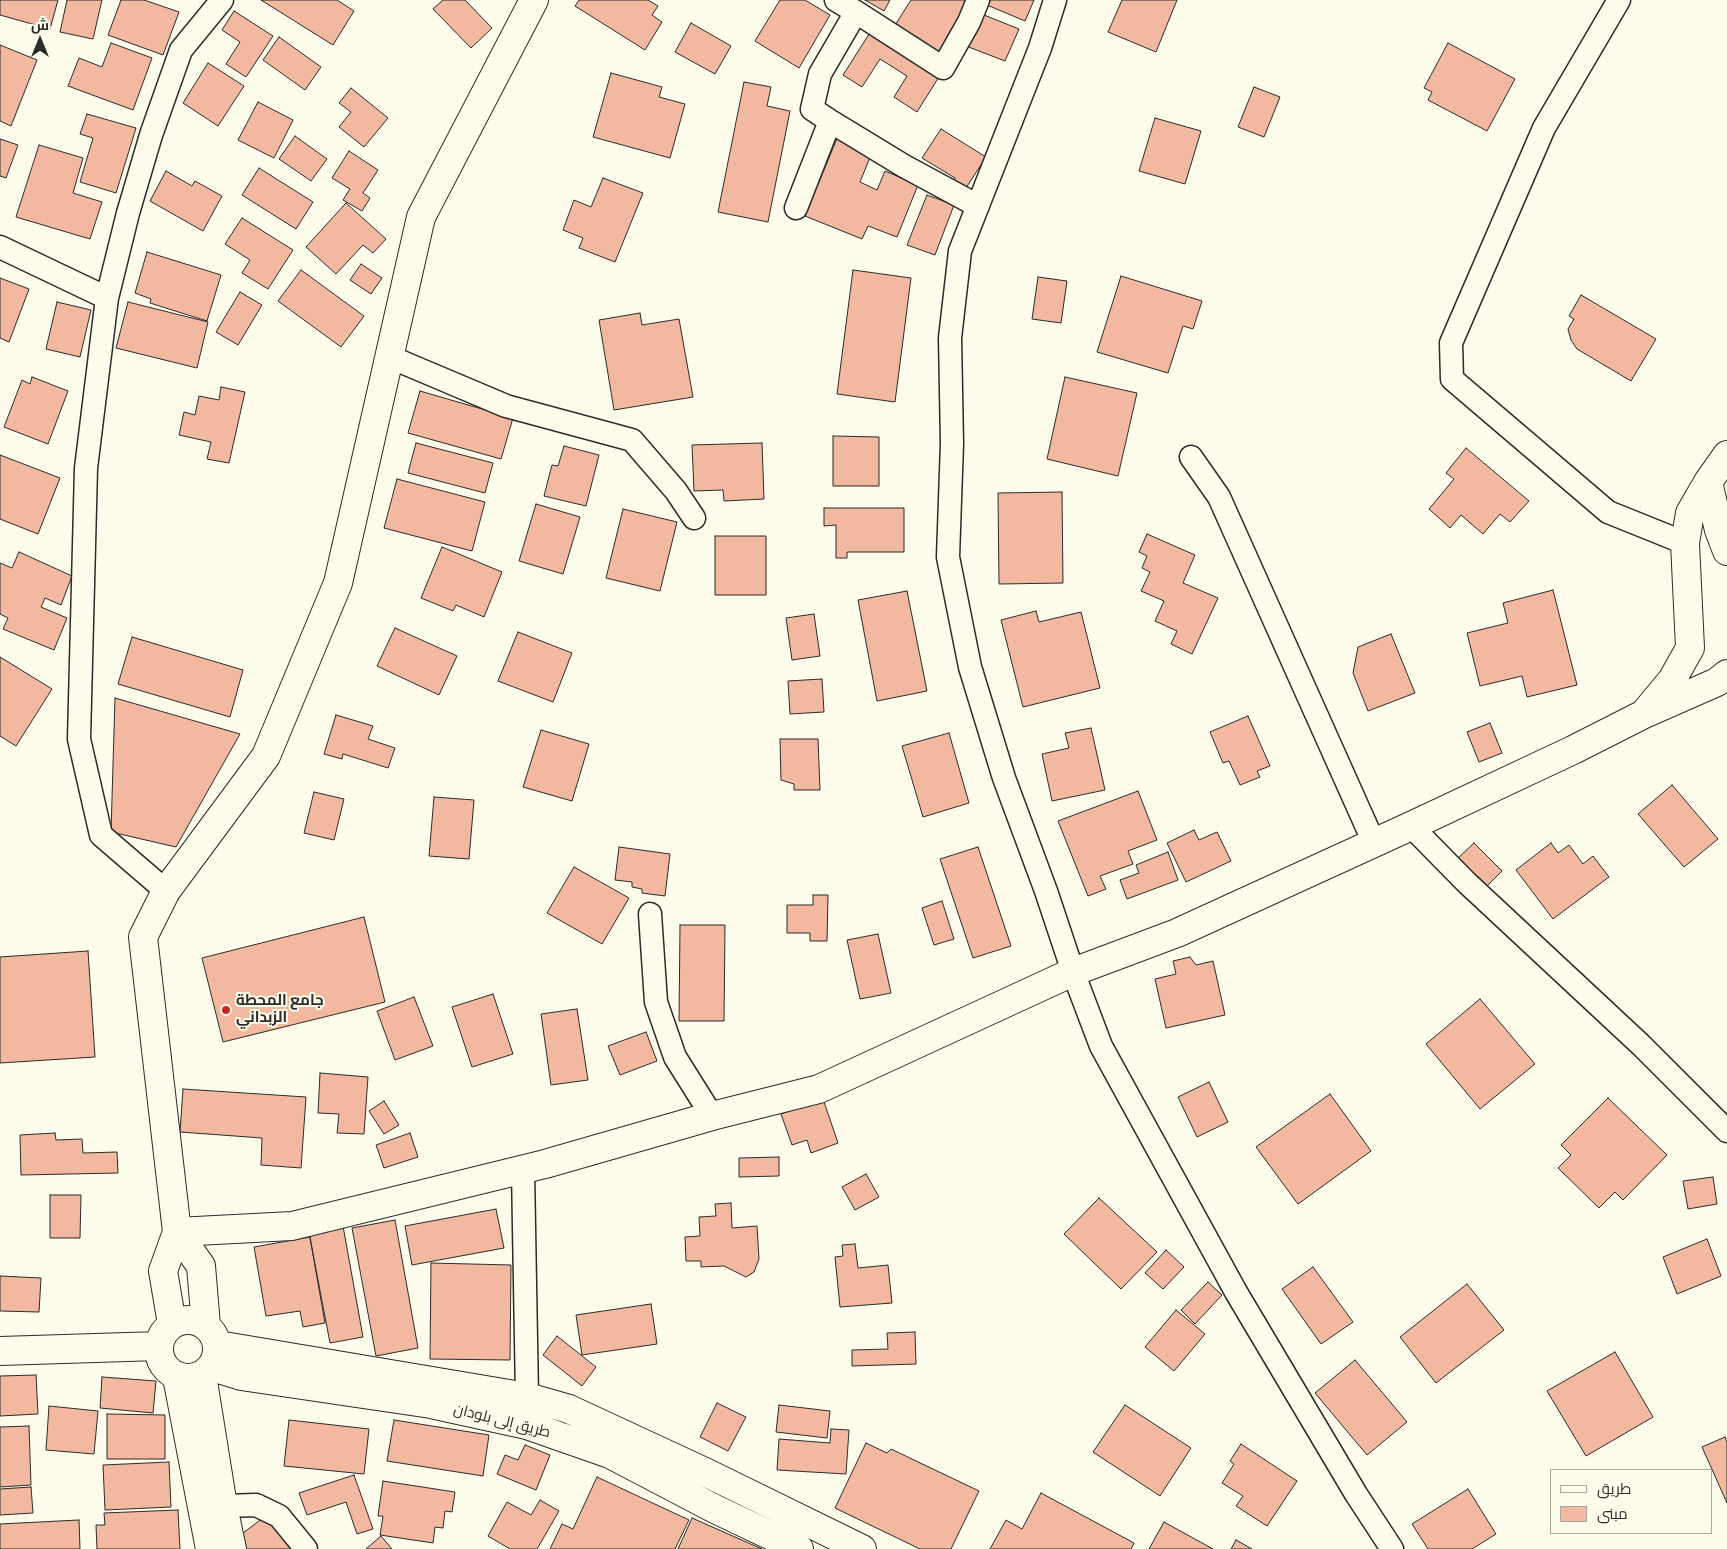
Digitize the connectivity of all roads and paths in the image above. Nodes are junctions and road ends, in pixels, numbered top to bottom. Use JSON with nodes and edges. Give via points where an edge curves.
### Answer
{"nodes":[{"id":1,"x":222,"y":0,"type":"edge"},
{"id":2,"x":534,"y":0,"type":"edge"},
{"id":3,"x":836,"y":0,"type":"edge"},
{"id":4,"x":978,"y":0,"type":"edge"},
{"id":5,"x":1054,"y":0,"type":"edge"},
{"id":6,"x":1619,"y":0,"type":"edge"},
{"id":7,"x":856,"y":12,"type":"junction"},
{"id":8,"x":830,"y":121,"type":"junction"},
{"id":9,"x":978,"y":206,"type":"junction"},
{"id":10,"x":796,"y":208,"type":"dead end"},
{"id":11,"x":0,"y":247,"type":"edge"},
{"id":12,"x":107,"y":298,"type":"junction"},
{"id":13,"x":390,"y":357,"type":"junction"},
{"id":14,"x":1727,"y":456,"type":"edge"},
{"id":15,"x":1191,"y":457,"type":"dead end"},
{"id":16,"x":1708,"y":482,"type":"junction"},
{"id":17,"x":694,"y":518,"type":"dead end"},
{"id":18,"x":1685,"y":543,"type":"junction"},
{"id":19,"x":1727,"y":551,"type":"edge"},
{"id":20,"x":1727,"y":674,"type":"edge"},
{"id":21,"x":1642,"y":715,"type":"junction"},
{"id":22,"x":1411,"y":826,"type":"junction"},
{"id":23,"x":1374,"y":842,"type":"junction"},
{"id":24,"x":166,"y":891,"type":"junction"},
{"id":25,"x":650,"y":914,"type":"dead end"},
{"id":26,"x":1072,"y":972,"type":"junction"},
{"id":27,"x":712,"y":1116,"type":"junction"},
{"id":28,"x":1727,"y":1131,"type":"edge"},
{"id":29,"x":523,"y":1170,"type":"junction"},
{"id":30,"x":177,"y":1232,"type":"junction"},
{"id":31,"x":165,"y":1335,"type":"junction"},
{"id":32,"x":0,"y":1351,"type":"edge"},
{"id":33,"x":203,"y":1358,"type":"junction"},
{"id":34,"x":527,"y":1397,"type":"junction"},
{"id":35,"x":223,"y":1506,"type":"junction"},
{"id":36,"x":210,"y":1549,"type":"edge"},
{"id":37,"x":232,"y":1549,"type":"edge"},
{"id":38,"x":306,"y":1549,"type":"edge"},
{"id":39,"x":799,"y":1549,"type":"edge"},
{"id":40,"x":862,"y":1549,"type":"edge"},
{"id":41,"x":1392,"y":1549,"type":"edge"}],
"edges":[{"from":1,"to":12,"type":"street","via":[[180,50],[128,213]]},
{"from":2,"to":13,"type":"main road","via":[[421,217]]},
{"from":3,"to":7,"type":"street"},
{"from":4,"to":7,"type":"street","via":[[943,68]]},
{"from":5,"to":9,"type":"street","via":[[1040,48]]},
{"from":6,"to":18,"type":"street","via":[[1544,128],[1451,343],[1452,379],[1608,512]]},
{"from":7,"to":8,"type":"street","via":[[820,74],[812,109]]},
{"from":8,"to":9,"type":"street"},
{"from":8,"to":10,"type":"street"},
{"from":9,"to":26,"type":"street","via":[[960,251],[950,338],[952,443],[948,557],[972,676]]},
{"from":11,"to":12,"type":"street"},
{"from":12,"to":24,"type":"street","via":[[86,468],[79,739],[101,835]]},
{"from":13,"to":17,"type":"street","via":[[506,406],[632,440],[676,491]]},
{"from":13,"to":24,"type":"main road","via":[[338,582],[266,756]]},
{"from":14,"to":16,"type":"main road"},
{"from":15,"to":23,"type":"street","via":[[1219,497]]},
{"from":16,"to":18,"type":"main road","via":[[1690,513]]},
{"from":16,"to":19,"type":"main road"},
{"from":18,"to":21,"type":"main road","via":[[1690,648],[1672,680]]},
{"from":20,"to":21,"type":"main road","via":[[1717,682]]},
{"from":21,"to":22,"type":"main road"},
{"from":22,"to":23,"type":"main road"},
{"from":22,"to":28,"type":"street"},
{"from":23,"to":26,"type":"main road","via":[[1177,933]]},
{"from":24,"to":30,"type":"main road","via":[[143,937]]},
{"from":25,"to":27,"type":"street","via":[[656,1002],[675,1057]]},
{"from":26,"to":27,"type":"main road","via":[[819,1089]]},
{"from":26,"to":41,"type":"street","via":[[1101,1046],[1236,1292]]},
{"from":27,"to":29,"type":"main road"},
{"from":29,"to":30,"type":"main road","via":[[292,1226]]},
{"from":29,"to":34,"type":"street"},
{"from":30,"to":31,"type":"main road","via":[[164,1271]]},
{"from":30,"to":33,"type":"main road","via":[[201,1266]]},
{"from":31,"to":32,"type":"main road"},
{"from":31,"to":33,"type":"main road","via":[[189,1320],[197,1321]]},
{"from":31,"to":33,"type":"main road","via":[[159,1355],[167,1370]]},
{"from":33,"to":34,"type":"main road"},
{"from":33,"to":35,"type":"main road"},
{"from":33,"to":36,"type":"main road"},
{"from":33,"to":39,"type":"main road","name":"طريق إلى بلودان","via":[[242,1376],[431,1404],[527,1425],[610,1454]]},
{"from":34,"to":40,"type":"main road","via":[[569,1409]]},
{"from":35,"to":37,"type":"main road"},
{"from":35,"to":38,"type":"street","via":[[256,1505],[279,1516]]}]}
